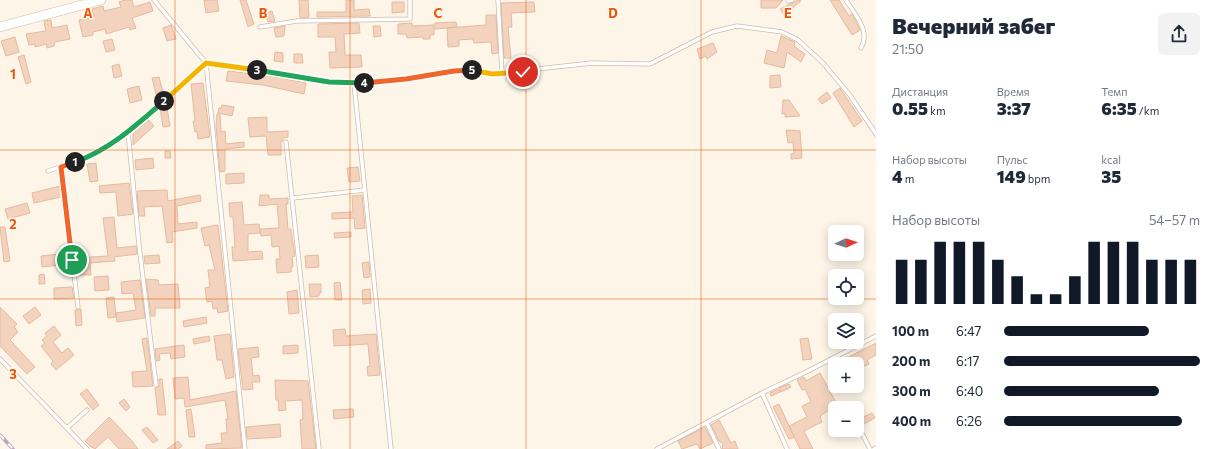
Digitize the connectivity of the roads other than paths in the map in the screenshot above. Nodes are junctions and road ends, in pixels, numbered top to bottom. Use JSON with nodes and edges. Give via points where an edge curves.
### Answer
{"nodes":[{"id":1,"x":101,"y":0,"type":"edge"},
{"id":2,"x":154,"y":0,"type":"edge"},
{"id":3,"x":410,"y":0,"type":"edge"},
{"id":4,"x":498,"y":0,"type":"edge"},
{"id":5,"x":846,"y":0,"type":"edge"},
{"id":6,"x":0,"y":27,"type":"edge"},
{"id":7,"x":260,"y":27,"type":"dead end"},
{"id":8,"x":860,"y":48,"type":"dead end"},
{"id":9,"x":206,"y":63,"type":"junction"},
{"id":10,"x":502,"y":73,"type":"junction"},
{"id":11,"x":354,"y":83,"type":"junction"},
{"id":12,"x":128,"y":132,"type":"junction"},
{"id":13,"x":876,"y":134,"type":"edge"},
{"id":14,"x":286,"y":142,"type":"dead end"},
{"id":15,"x":61,"y":167,"type":"junction"},
{"id":16,"x":48,"y":171,"type":"dead end"},
{"id":17,"x":365,"y":190,"type":"junction"},
{"id":18,"x":293,"y":198,"type":"junction"},
{"id":19,"x":78,"y":307,"type":"dead end"},
{"id":20,"x":876,"y":336,"type":"edge"},
{"id":21,"x":0,"y":359,"type":"edge"},
{"id":22,"x":156,"y":385,"type":"dead end"},
{"id":23,"x":762,"y":392,"type":"junction"},
{"id":24,"x":86,"y":410,"type":"dead end"},
{"id":25,"x":707,"y":423,"type":"junction"},
{"id":26,"x":67,"y":428,"type":"junction"},
{"id":27,"x":864,"y":437,"type":"edge"},
{"id":28,"x":87,"y":449,"type":"edge"},
{"id":29,"x":245,"y":449,"type":"edge"},
{"id":30,"x":319,"y":449,"type":"edge"},
{"id":31,"x":392,"y":449,"type":"edge"},
{"id":32,"x":657,"y":449,"type":"edge"},
{"id":33,"x":719,"y":449,"type":"edge"},
{"id":34,"x":787,"y":449,"type":"edge"},
{"id":35,"x":870,"y":449,"type":"edge"}],
"edges":[{"from":1,"to":6,"type":"street"},
{"from":2,"to":9,"type":"lane"},
{"from":3,"to":7,"type":"lane","via":[[410,18],[297,21]]},
{"from":4,"to":10,"type":"lane"},
{"from":5,"to":8,"type":"lane","via":[[863,30],[865,37]]},
{"from":9,"to":11,"type":"lane","via":[[329,82]]},
{"from":9,"to":12,"type":"lane"},
{"from":9,"to":29,"type":"lane"},
{"from":10,"to":11,"type":"lane","via":[[468,70]]},
{"from":10,"to":13,"type":"lane","via":[[592,63],[650,64],[712,32],[737,26],[782,32],[798,40],[823,62],[850,94]]},
{"from":11,"to":17,"type":"lane"},
{"from":12,"to":15,"type":"lane","via":[[86,158]]},
{"from":12,"to":22,"type":"lane"},
{"from":14,"to":18,"type":"lane"},
{"from":15,"to":16,"type":"lane"},
{"from":15,"to":19,"type":"lane"},
{"from":17,"to":18,"type":"lane"},
{"from":17,"to":31,"type":"lane"},
{"from":18,"to":30,"type":"lane"},
{"from":20,"to":23,"type":"lane"},
{"from":21,"to":26,"type":"lane"},
{"from":23,"to":25,"type":"lane"},
{"from":23,"to":34,"type":"lane"},
{"from":24,"to":26,"type":"lane"},
{"from":25,"to":32,"type":"lane"},
{"from":25,"to":33,"type":"lane"},
{"from":26,"to":28,"type":"lane"},
{"from":27,"to":35,"type":"lane"}]}
